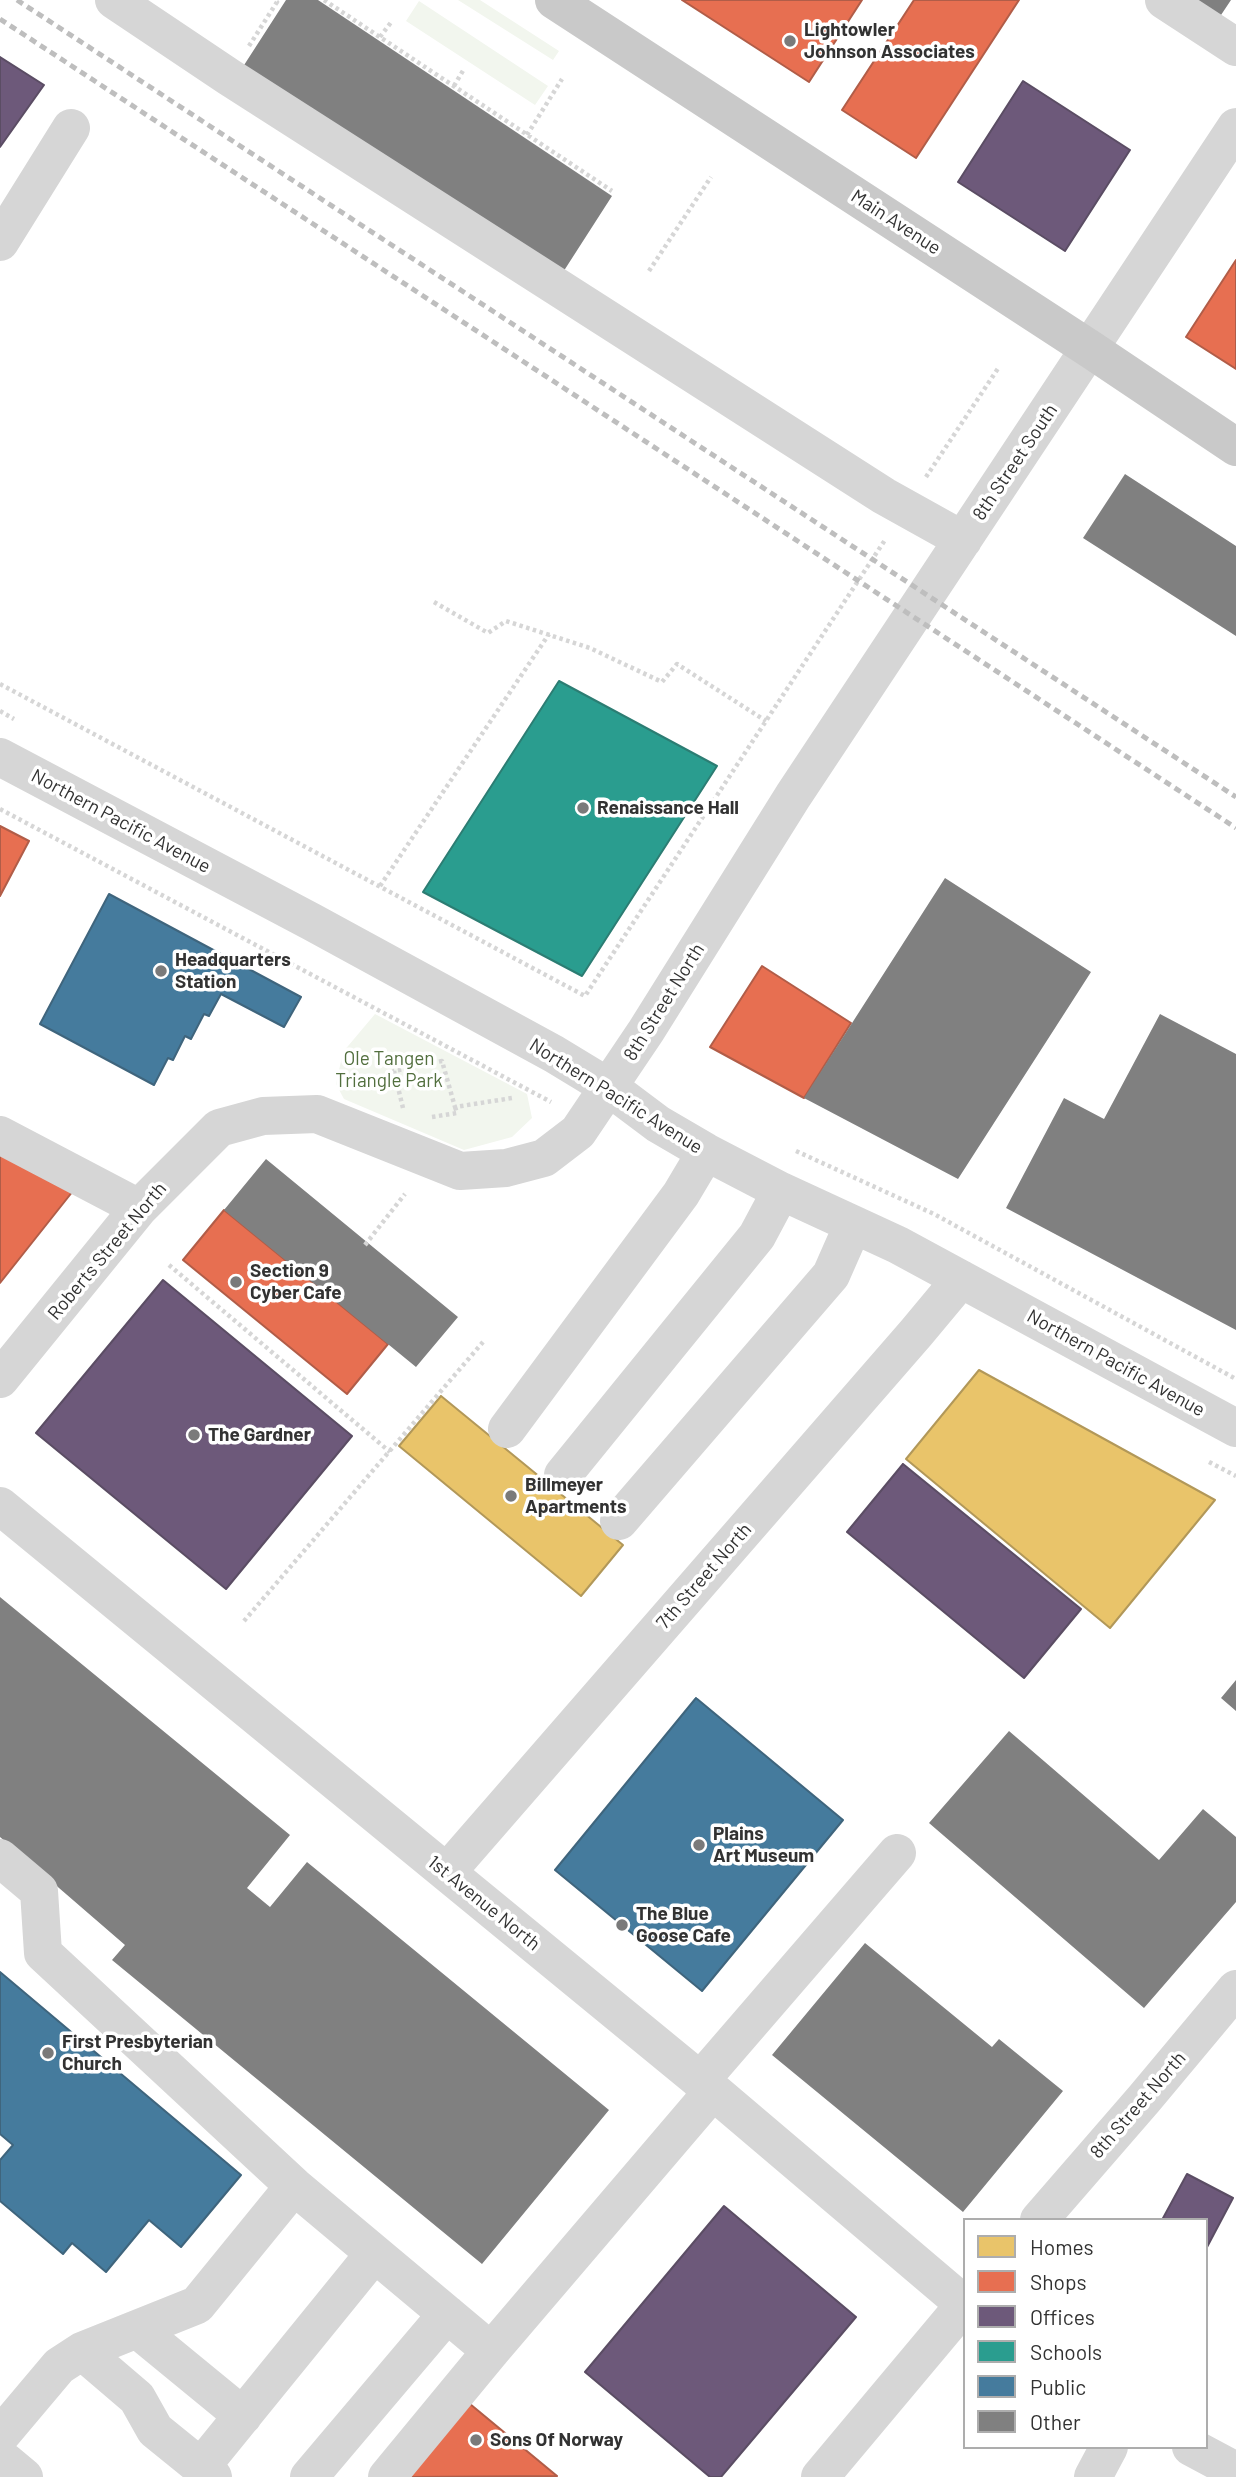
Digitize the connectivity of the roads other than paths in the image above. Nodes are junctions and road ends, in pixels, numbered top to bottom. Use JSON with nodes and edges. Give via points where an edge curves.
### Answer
{"nodes":[{"id":1,"x":114,"y":0,"type":"edge"},
{"id":2,"x":554,"y":0,"type":"edge"},
{"id":3,"x":1164,"y":0,"type":"edge"},
{"id":4,"x":1236,"y":47,"type":"edge"},
{"id":5,"x":1236,"y":127,"type":"edge"},
{"id":6,"x":71,"y":128,"type":"dead end"},
{"id":7,"x":0,"y":242,"type":"edge"},
{"id":8,"x":1090,"y":349,"type":"junction"},
{"id":9,"x":1236,"y":447,"type":"edge"},
{"id":10,"x":963,"y":540,"type":"junction"},
{"id":11,"x":0,"y":757,"type":"edge"},
{"id":12,"x":793,"y":796,"type":"joint"},
{"id":13,"x":610,"y":1088,"type":"junction"},
{"id":14,"x":219,"y":1128,"type":"joint"},
{"id":15,"x":0,"y":1135,"type":"edge"},
{"id":16,"x":706,"y":1152,"type":"junction"},
{"id":17,"x":781,"y":1191,"type":"junction"},
{"id":18,"x":139,"y":1209,"type":"junction"},
{"id":19,"x":853,"y":1225,"type":"junction"},
{"id":20,"x":961,"y":1279,"type":"junction"},
{"id":21,"x":0,"y":1379,"type":"edge"},
{"id":22,"x":1236,"y":1428,"type":"edge"},
{"id":23,"x":507,"y":1429,"type":"dead end"},
{"id":24,"x":563,"y":1475,"type":"dead end"},
{"id":25,"x":0,"y":1506,"type":"edge"},
{"id":26,"x":619,"y":1521,"type":"dead end"},
{"id":27,"x":897,"y":1853,"type":"dead end"},
{"id":28,"x":447,"y":1872,"type":"junction"},
{"id":29,"x":7,"y":1879,"type":"edge"},
{"id":30,"x":1236,"y":1989,"type":"edge"},
{"id":31,"x":706,"y":2086,"type":"junction"},
{"id":32,"x":294,"y":2186,"type":"junction"},
{"id":33,"x":1041,"y":2218,"type":"edge"},
{"id":34,"x":374,"y":2255,"type":"junction"},
{"id":35,"x":963,"y":2302,"type":"edge"},
{"id":36,"x":963,"y":2306,"type":"edge"},
{"id":37,"x":447,"y":2314,"type":"junction"},
{"id":38,"x":137,"y":2329,"type":"junction"},
{"id":39,"x":82,"y":2351,"type":"junction"},
{"id":40,"x":491,"y":2351,"type":"junction"},
{"id":41,"x":243,"y":2416,"type":"junction"},
{"id":42,"x":0,"y":2436,"type":"edge"},
{"id":43,"x":1108,"y":2449,"type":"edge"},
{"id":44,"x":1195,"y":2449,"type":"edge"},
{"id":45,"x":0,"y":2457,"type":"edge"},
{"id":46,"x":1236,"y":2470,"type":"edge"},
{"id":47,"x":207,"y":2472,"type":"edge"},
{"id":48,"x":24,"y":2477,"type":"edge"},
{"id":49,"x":309,"y":2477,"type":"edge"},
{"id":50,"x":387,"y":2477,"type":"edge"},
{"id":51,"x":820,"y":2477,"type":"edge"},
{"id":52,"x":1093,"y":2477,"type":"edge"}],
"edges":[{"from":1,"to":10,"type":"street","via":[[906,508]]},
{"from":2,"to":8,"type":"main road","name":"Main Avenue"},
{"from":3,"to":4,"type":"street"},
{"from":5,"to":8,"type":"street","name":"8th Street South"},
{"from":6,"to":7,"type":"street"},
{"from":8,"to":9,"type":"main road","name":"Main Avenue"},
{"from":8,"to":10,"type":"street","name":"8th Street South"},
{"from":10,"to":12,"type":"street","name":"8th Street South"},
{"from":11,"to":13,"type":"street","name":"Northern Pacific Avenue","via":[[312,922]]},
{"from":12,"to":13,"type":"street","name":"8th Street North"},
{"from":13,"to":14,"type":"street","name":"8th Street North","via":[[578,1132],[544,1158],[506,1168],[460,1171],[317,1114],[262,1116]]},
{"from":13,"to":16,"type":"street","name":"Northern Pacific Avenue"},
{"from":14,"to":18,"type":"street","name":"Roberts Street North"},
{"from":15,"to":18,"type":"street"},
{"from":16,"to":17,"type":"street","name":"Northern Pacific Avenue"},
{"from":16,"to":23,"type":"street","via":[[681,1194]]},
{"from":17,"to":19,"type":"street","name":"Northern Pacific Avenue"},
{"from":17,"to":24,"type":"street","via":[[757,1236]]},
{"from":18,"to":21,"type":"street","name":"Roberts Street North"},
{"from":19,"to":20,"type":"street","name":"Northern Pacific Avenue"},
{"from":19,"to":26,"type":"street","via":[[831,1275]]},
{"from":20,"to":22,"type":"street","name":"Northern Pacific Avenue"},
{"from":20,"to":28,"type":"street","name":"7th Street North"},
{"from":25,"to":28,"type":"street","name":"1st Avenue North"},
{"from":27,"to":31,"type":"street"},
{"from":28,"to":31,"type":"street","name":"1st Avenue North"},
{"from":29,"to":32,"type":"street","via":[[38,1891],[43,1953]]},
{"from":30,"to":33,"type":"street","name":"8th Street North"},
{"from":31,"to":35,"type":"street","name":"1st Avenue North"},
{"from":31,"to":40,"type":"street"},
{"from":32,"to":34,"type":"street"},
{"from":32,"to":38,"type":"street","via":[[197,2305]]},
{"from":34,"to":37,"type":"street"},
{"from":34,"to":41,"type":"street"},
{"from":36,"to":51,"type":"street"},
{"from":37,"to":40,"type":"street"},
{"from":37,"to":49,"type":"street"},
{"from":38,"to":39,"type":"street"},
{"from":38,"to":41,"type":"street"},
{"from":39,"to":42,"type":"street","via":[[60,2366]]},
{"from":39,"to":47,"type":"street","via":[[137,2398],[155,2430]]},
{"from":40,"to":50,"type":"street"},
{"from":41,"to":47,"type":"street"},
{"from":43,"to":52,"type":"street"},
{"from":44,"to":46,"type":"street"},
{"from":45,"to":48,"type":"street"}]}
